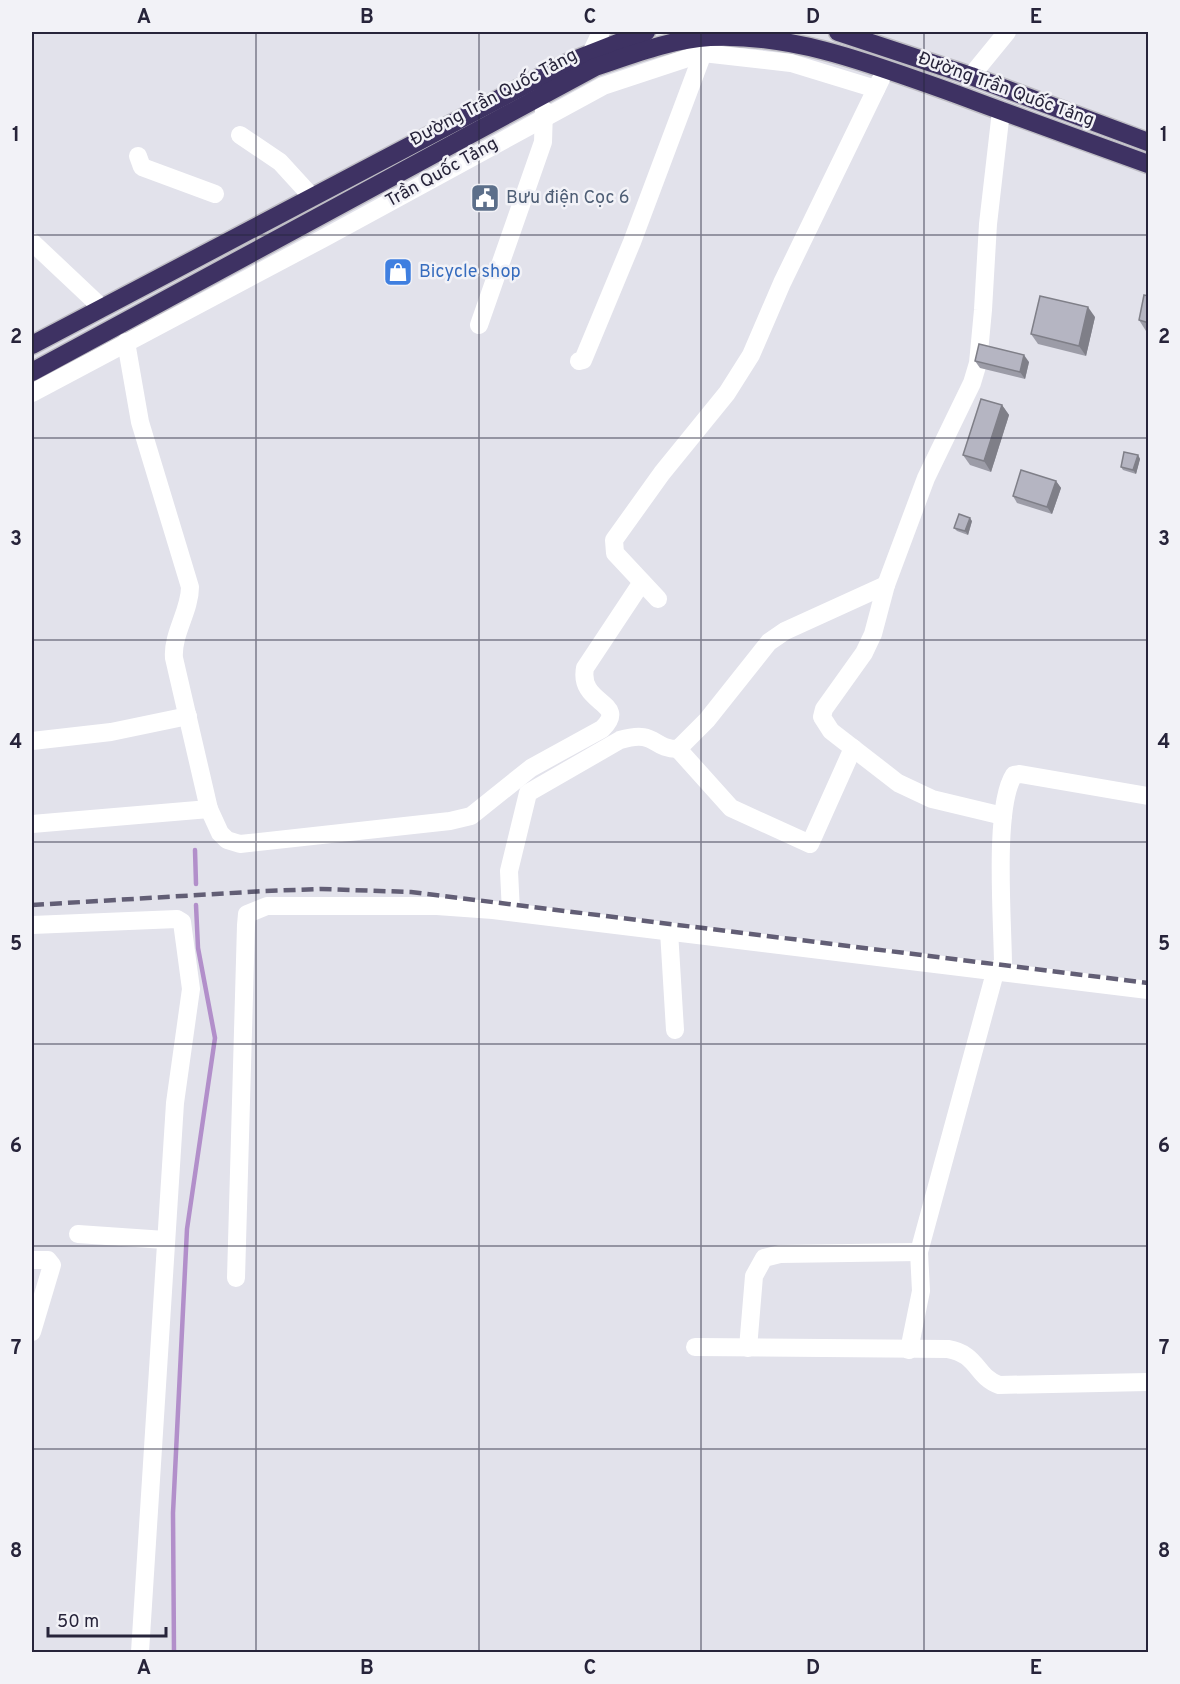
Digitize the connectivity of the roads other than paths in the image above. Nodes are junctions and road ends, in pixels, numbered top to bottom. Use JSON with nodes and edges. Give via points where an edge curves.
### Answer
{"nodes":[{"id":1,"x":601,"y":32,"type":"edge"},
{"id":2,"x":646,"y":32,"type":"edge"},
{"id":3,"x":838,"y":32,"type":"edge"},
{"id":4,"x":1006,"y":32,"type":"edge"},
{"id":5,"x":878,"y":38,"type":"edge"},
{"id":6,"x":707,"y":41,"type":"edge"},
{"id":7,"x":591,"y":52,"type":"junction"},
{"id":8,"x":886,"y":70,"type":"junction"},
{"id":9,"x":971,"y":76,"type":"junction"},
{"id":10,"x":876,"y":89,"type":"junction"},
{"id":11,"x":541,"y":96,"type":"junction"},
{"id":12,"x":1001,"y":111,"type":"junction"},
{"id":13,"x":545,"y":118,"type":"junction"},
{"id":14,"x":240,"y":135,"type":"dead end"},
{"id":15,"x":1149,"y":142,"type":"edge"},
{"id":16,"x":138,"y":156,"type":"dead end"},
{"id":17,"x":1149,"y":164,"type":"edge"},
{"id":18,"x":215,"y":194,"type":"dead end"},
{"id":19,"x":312,"y":198,"type":"junction"},
{"id":20,"x":32,"y":242,"type":"edge"},
{"id":21,"x":102,"y":308,"type":"junction"},
{"id":22,"x":479,"y":325,"type":"dead end"},
{"id":23,"x":126,"y":342,"type":"junction"},
{"id":24,"x":32,"y":345,"type":"edge"},
{"id":25,"x":579,"y":361,"type":"dead end"},
{"id":26,"x":32,"y":372,"type":"edge"},
{"id":27,"x":32,"y":393,"type":"edge"},
{"id":28,"x":642,"y":582,"type":"junction"},
{"id":29,"x":886,"y":585,"type":"junction"},
{"id":30,"x":658,"y":599,"type":"dead end"},
{"id":31,"x":188,"y":716,"type":"junction"},
{"id":32,"x":32,"y":741,"type":"edge"},
{"id":33,"x":853,"y":748,"type":"junction"},
{"id":34,"x":678,"y":749,"type":"junction"},
{"id":35,"x":1149,"y":796,"type":"edge"},
{"id":36,"x":202,"y":810,"type":"junction"},
{"id":37,"x":1003,"y":816,"type":"junction"},
{"id":38,"x":32,"y":824,"type":"edge"},
{"id":39,"x":512,"y":912,"type":"junction"},
{"id":40,"x":32,"y":925,"type":"edge"},
{"id":41,"x":669,"y":931,"type":"junction"},
{"id":42,"x":996,"y":969,"type":"junction"},
{"id":43,"x":1149,"y":990,"type":"edge"},
{"id":44,"x":675,"y":1030,"type":"dead end"},
{"id":45,"x":78,"y":1234,"type":"dead end"},
{"id":46,"x":165,"y":1240,"type":"junction"},
{"id":47,"x":919,"y":1252,"type":"junction"},
{"id":48,"x":32,"y":1260,"type":"edge"},
{"id":49,"x":236,"y":1278,"type":"dead end"},
{"id":50,"x":32,"y":1332,"type":"edge"},
{"id":51,"x":695,"y":1347,"type":"dead end"},
{"id":52,"x":748,"y":1348,"type":"junction"},
{"id":53,"x":909,"y":1350,"type":"junction"},
{"id":54,"x":1149,"y":1382,"type":"edge"},
{"id":55,"x":140,"y":1653,"type":"edge"}],
"edges":[{"from":1,"to":7,"type":"street"},
{"from":2,"to":7,"type":"highway","name":"Đường Trần Quốc Tảng"},
{"from":3,"to":5,"type":"highway","name":"Đường Trần Quốc Tảng"},
{"from":4,"to":9,"type":"street"},
{"from":5,"to":9,"type":"highway","name":"Đường Trần Quốc Tảng"},
{"from":6,"to":8,"type":"highway","name":"Đường Trần Quốc Tảng","via":[[763,39],[802,45]]},
{"from":6,"to":10,"type":"street","name":"Trần Quốc Tảng"},
{"from":6,"to":11,"type":"highway","name":"Đường Trần Quốc Tảng","via":[[671,44],[596,67]]},
{"from":6,"to":13,"type":"street","name":"Trần Quốc Tảng","via":[[603,86]]},
{"from":6,"to":25,"type":"street","via":[[632,242],[583,360]]},
{"from":7,"to":19,"type":"highway","name":"Đường Trần Quốc Tảng"},
{"from":8,"to":10,"type":"street"},
{"from":8,"to":12,"type":"highway","name":"Đường Trần Quốc Tảng"},
{"from":9,"to":15,"type":"highway","name":"Đường Trần Quốc Tảng"},
{"from":10,"to":28,"type":"street","via":[[751,355],[727,393],[614,540],[615,553]]},
{"from":11,"to":13,"type":"street"},
{"from":11,"to":26,"type":"highway","name":"Đường Trần Quốc Tảng"},
{"from":12,"to":17,"type":"highway","name":"Đường Trần Quốc Tảng"},
{"from":12,"to":29,"type":"street","via":[[978,363],[926,478]]},
{"from":13,"to":22,"type":"street","via":[[543,142]]},
{"from":13,"to":23,"type":"street","name":"Trần Quốc Tảng"},
{"from":14,"to":19,"type":"street","via":[[280,162]]},
{"from":16,"to":18,"type":"street","via":[[142,166]]},
{"from":19,"to":21,"type":"highway","name":"Đường Trần Quốc Tảng"},
{"from":20,"to":21,"type":"street"},
{"from":21,"to":24,"type":"highway","name":"Đường Trần Quốc Tảng"},
{"from":23,"to":27,"type":"street","name":"Trần Quốc Tảng"},
{"from":23,"to":31,"type":"street","via":[[140,422],[190,587],[174,650]]},
{"from":28,"to":30,"type":"street"},
{"from":28,"to":36,"type":"street","via":[[585,668],[586,689],[609,709],[610,721],[531,768],[471,816],[240,844],[227,840]]},
{"from":29,"to":33,"type":"street","via":[[869,644],[822,717],[831,731]]},
{"from":29,"to":34,"type":"street","via":[[769,642],[707,720]]},
{"from":31,"to":32,"type":"street","via":[[111,732]]},
{"from":31,"to":36,"type":"street"},
{"from":33,"to":34,"type":"street","via":[[810,844],[730,808]]},
{"from":33,"to":37,"type":"street","via":[[898,783],[932,799]]},
{"from":34,"to":39,"type":"street","via":[[636,735],[620,740],[528,793],[508,871]]},
{"from":35,"to":37,"type":"street","via":[[1020,774],[1010,781]]},
{"from":36,"to":38,"type":"street"},
{"from":37,"to":42,"type":"street","via":[[1003,966]]},
{"from":39,"to":41,"type":"street"},
{"from":39,"to":49,"type":"street","via":[[437,906],[267,906],[247,914]]},
{"from":40,"to":46,"type":"street","via":[[182,922],[191,989],[175,1103]]},
{"from":41,"to":42,"type":"street"},
{"from":41,"to":44,"type":"street"},
{"from":42,"to":43,"type":"street"},
{"from":42,"to":47,"type":"street"},
{"from":45,"to":46,"type":"street"},
{"from":46,"to":55,"type":"street"},
{"from":47,"to":52,"type":"street","via":[[780,1254],[764,1258],[754,1276]]},
{"from":47,"to":53,"type":"street","via":[[921,1291]]},
{"from":48,"to":50,"type":"street","via":[[48,1260],[52,1265]]},
{"from":51,"to":52,"type":"street"},
{"from":52,"to":53,"type":"street"},
{"from":53,"to":54,"type":"street","via":[[962,1351],[999,1385]]}]}
